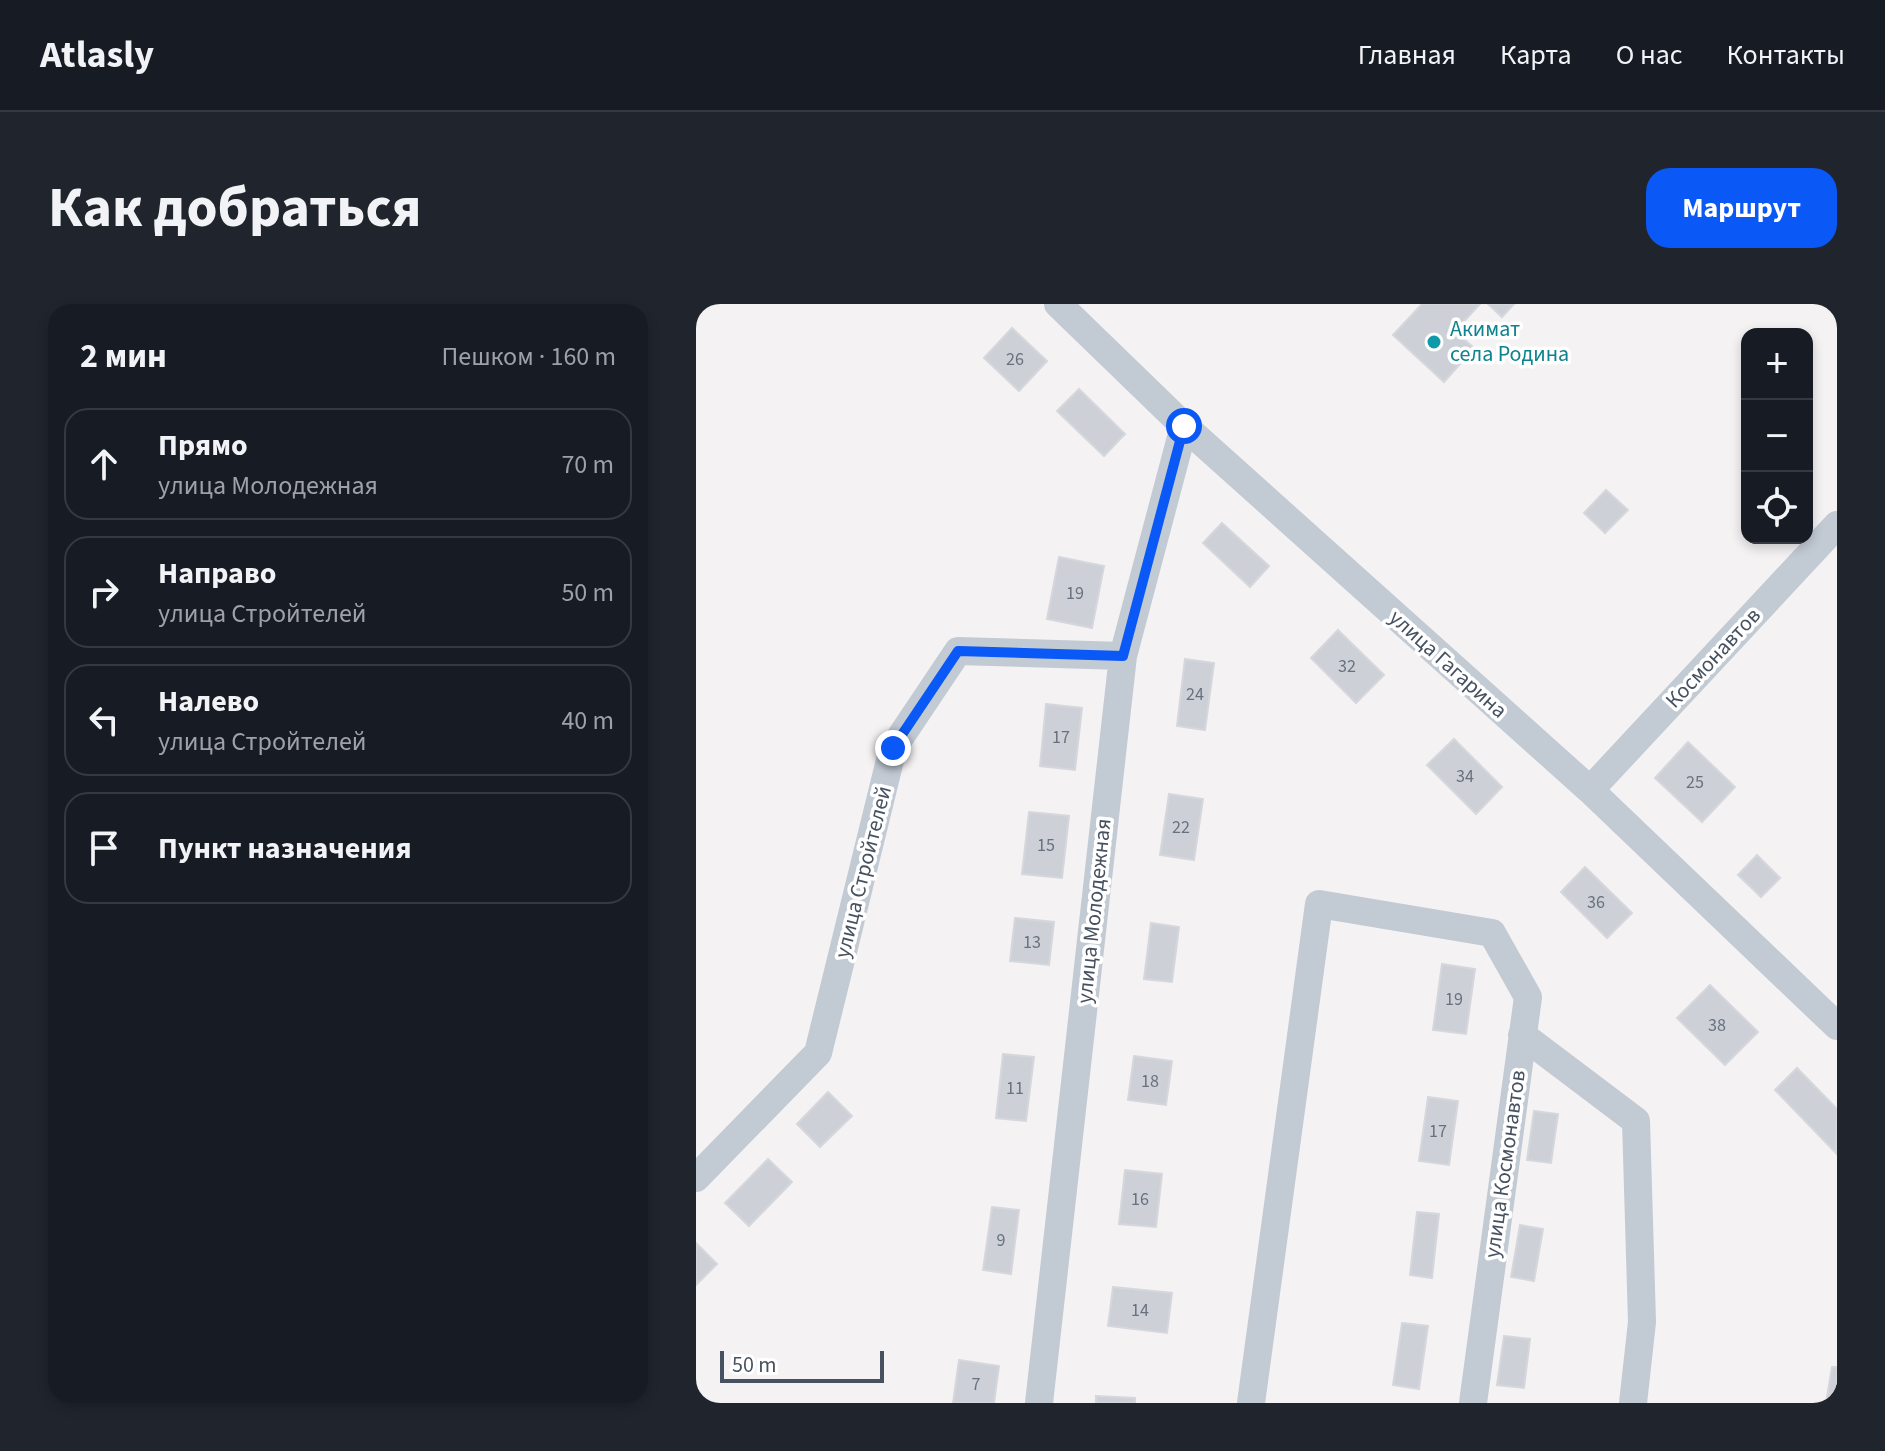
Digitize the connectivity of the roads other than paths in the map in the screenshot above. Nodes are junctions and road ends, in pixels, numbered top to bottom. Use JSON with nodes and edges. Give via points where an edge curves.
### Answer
{"nodes":[{"id":1,"x":1058,"y":304,"type":"edge"},
{"id":2,"x":1184,"y":426,"type":"junction"},
{"id":3,"x":1833,"y":538,"type":"edge"},
{"id":4,"x":1123,"y":656,"type":"junction"},
{"id":5,"x":1590,"y":790,"type":"junction"},
{"id":6,"x":1837,"y":1026,"type":"edge"},
{"id":7,"x":1522,"y":1035,"type":"junction"},
{"id":8,"x":696,"y":1178,"type":"edge"},
{"id":9,"x":1039,"y":1403,"type":"edge"},
{"id":10,"x":1251,"y":1403,"type":"edge"},
{"id":11,"x":1473,"y":1403,"type":"edge"},
{"id":12,"x":1633,"y":1403,"type":"edge"}],
"edges":[{"from":1,"to":2,"type":"street","name":"улица Гагарина"},
{"from":2,"to":4,"type":"street","name":"улица Молодежная"},
{"from":2,"to":5,"type":"street","name":"улица Гагарина"},
{"from":3,"to":5,"type":"street","name":"Космонавтов"},
{"from":4,"to":8,"type":"street","name":"улица Стройтелей","via":[[958,651],[893,748],[818,1053]]},
{"from":4,"to":9,"type":"street","name":"улица Молодежная"},
{"from":5,"to":6,"type":"street","name":"улица Гагарина"},
{"from":7,"to":10,"type":"street","name":"улица Космонавтов","via":[[1528,997],[1492,933],[1319,904]]},
{"from":7,"to":11,"type":"street","name":"улица Космонавтов"},
{"from":7,"to":12,"type":"street","via":[[1636,1121],[1642,1322]]}]}
